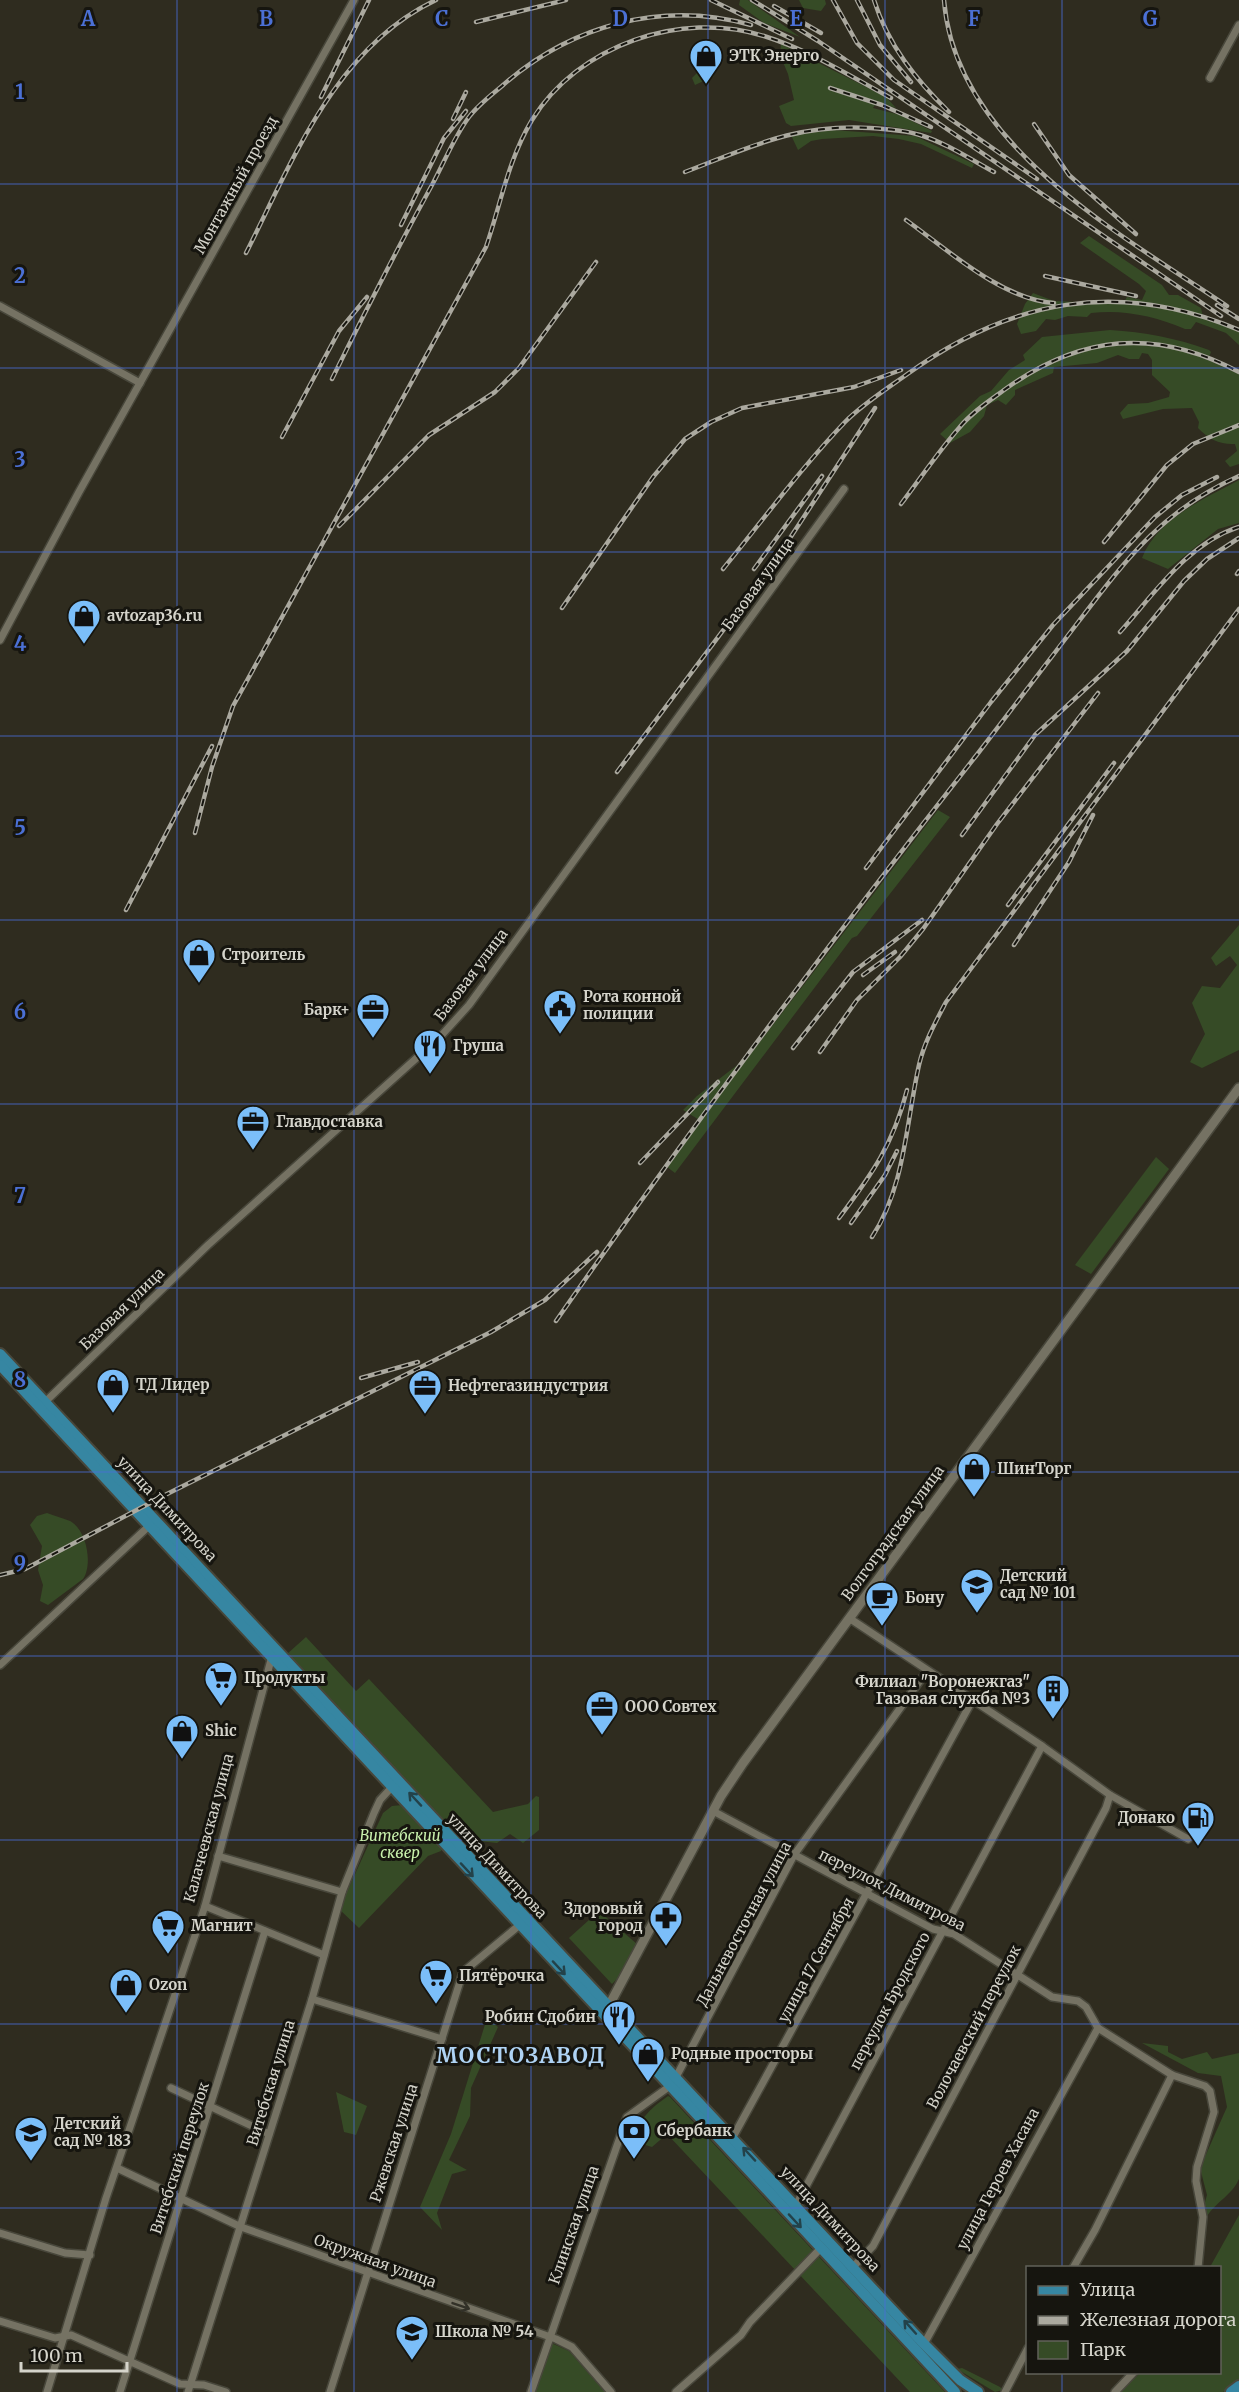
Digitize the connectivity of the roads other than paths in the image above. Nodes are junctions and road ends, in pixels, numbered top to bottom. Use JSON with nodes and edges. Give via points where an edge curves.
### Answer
{"nodes":[{"id":1,"x":354,"y":0,"type":"edge"},
{"id":2,"x":1239,"y":26,"type":"edge"},
{"id":3,"x":1210,"y":78,"type":"dead end"},
{"id":4,"x":0,"y":306,"type":"edge"},
{"id":5,"x":140,"y":383,"type":"junction"},
{"id":6,"x":844,"y":489,"type":"dead end"},
{"id":7,"x":0,"y":640,"type":"edge"},
{"id":8,"x":1239,"y":1088,"type":"edge"},
{"id":9,"x":0,"y":1354,"type":"edge"},
{"id":10,"x":0,"y":1365,"type":"edge"},
{"id":11,"x":43,"y":1404,"type":"junction"},
{"id":12,"x":150,"y":1525,"type":"junction"},
{"id":13,"x":849,"y":1618,"type":"junction"},
{"id":14,"x":274,"y":1653,"type":"junction"},
{"id":15,"x":0,"y":1665,"type":"edge"},
{"id":16,"x":927,"y":1671,"type":"junction"},
{"id":17,"x":972,"y":1701,"type":"junction"},
{"id":18,"x":1042,"y":1746,"type":"junction"},
{"id":19,"x":391,"y":1788,"type":"junction"},
{"id":20,"x":1110,"y":1795,"type":"junction"},
{"id":21,"x":713,"y":1811,"type":"junction"},
{"id":22,"x":1188,"y":1839,"type":"dead end"},
{"id":23,"x":794,"y":1855,"type":"junction"},
{"id":24,"x":218,"y":1856,"type":"junction"},
{"id":25,"x":342,"y":1892,"type":"junction"},
{"id":26,"x":868,"y":1895,"type":"junction"},
{"id":27,"x":205,"y":1906,"type":"junction"},
{"id":28,"x":522,"y":1923,"type":"junction"},
{"id":29,"x":265,"y":1931,"type":"junction"},
{"id":30,"x":942,"y":1931,"type":"junction"},
{"id":31,"x":324,"y":1955,"type":"junction"},
{"id":32,"x":1016,"y":1975,"type":"junction"},
{"id":33,"x":312,"y":1999,"type":"junction"},
{"id":34,"x":606,"y":2012,"type":"junction"},
{"id":35,"x":1098,"y":2028,"type":"junction"},
{"id":36,"x":442,"y":2039,"type":"junction"},
{"id":37,"x":1172,"y":2075,"type":"junction"},
{"id":38,"x":673,"y":2081,"type":"junction"},
{"id":39,"x":171,"y":2088,"type":"dead end"},
{"id":40,"x":210,"y":2107,"type":"junction"},
{"id":41,"x":269,"y":2134,"type":"junction"},
{"id":42,"x":733,"y":2137,"type":"junction"},
{"id":43,"x":117,"y":2168,"type":"junction"},
{"id":44,"x":181,"y":2199,"type":"junction"},
{"id":45,"x":796,"y":2205,"type":"junction"},
{"id":46,"x":241,"y":2227,"type":"junction"},
{"id":47,"x":0,"y":2233,"type":"edge"},
{"id":48,"x":820,"y":2248,"type":"junction"},
{"id":49,"x":90,"y":2254,"type":"junction"},
{"id":50,"x":854,"y":2266,"type":"junction"},
{"id":51,"x":1074,"y":2266,"type":"edge"},
{"id":52,"x":1198,"y":2266,"type":"edge"},
{"id":53,"x":366,"y":2273,"type":"junction"},
{"id":54,"x":0,"y":2321,"type":"edge"},
{"id":55,"x":64,"y":2336,"type":"junction"},
{"id":56,"x":550,"y":2338,"type":"junction"},
{"id":57,"x":924,"y":2343,"type":"junction"},
{"id":58,"x":1026,"y":2352,"type":"edge"},
{"id":59,"x":130,"y":2361,"type":"junction"},
{"id":60,"x":1133,"y":2374,"type":"edge"},
{"id":61,"x":191,"y":2384,"type":"junction"},
{"id":62,"x":1239,"y":2386,"type":"edge"},
{"id":63,"x":47,"y":2392,"type":"edge"},
{"id":64,"x":120,"y":2392,"type":"edge"},
{"id":65,"x":188,"y":2392,"type":"edge"},
{"id":66,"x":226,"y":2392,"type":"edge"},
{"id":67,"x":330,"y":2392,"type":"edge"},
{"id":68,"x":531,"y":2392,"type":"edge"},
{"id":69,"x":611,"y":2392,"type":"edge"},
{"id":70,"x":676,"y":2392,"type":"edge"},
{"id":71,"x":955,"y":2392,"type":"edge"},
{"id":72,"x":978,"y":2392,"type":"edge"},
{"id":73,"x":1005,"y":2392,"type":"edge"},
{"id":74,"x":1115,"y":2392,"type":"edge"},
{"id":75,"x":1231,"y":2392,"type":"edge"}],
"edges":[{"from":1,"to":5,"type":"street","name":"Монтажный проезд"},
{"from":2,"to":3,"type":"street"},
{"from":4,"to":5,"type":"street"},
{"from":5,"to":7,"type":"street","name":"Монтажный проезд"},
{"from":6,"to":11,"type":"street","name":"Базовая улица","via":[[440,1037],[202,1251]]},
{"from":8,"to":13,"type":"main road","name":"Волгоградская улица"},
{"from":9,"to":11,"type":"main road","name":"улица Димитрова"},
{"from":10,"to":11,"type":"main road","name":"улица Димитрова"},
{"from":11,"to":12,"type":"main road","name":"улица Димитрова"},
{"from":11,"to":14,"type":"main road","name":"улица Димитрова"},
{"from":12,"to":14,"type":"main road","name":"улица Димитрова"},
{"from":12,"to":15,"type":"street"},
{"from":13,"to":16,"type":"street"},
{"from":13,"to":21,"type":"main road","name":"Волгоградская улица","via":[[743,1763]]},
{"from":14,"to":19,"type":"main road","name":"улица Димитрова"},
{"from":14,"to":24,"type":"street","name":"Калачеевская улица"},
{"from":28,"to":14,"type":"main road","name":"улица Димитрова","one_way":true},
{"from":16,"to":17,"type":"street"},
{"from":16,"to":23,"type":"street","name":"Дальневосточная улица"},
{"from":17,"to":18,"type":"street"},
{"from":17,"to":26,"type":"street","name":"улица 17 Сентября"},
{"from":18,"to":20,"type":"street"},
{"from":18,"to":30,"type":"street","name":"переулок Бродского"},
{"from":19,"to":25,"type":"street","name":"Витебская улица","via":[[380,1800]]},
{"from":19,"to":28,"type":"main road","name":"улица Димитрова","one_way":true},
{"from":20,"to":22,"type":"street"},
{"from":20,"to":32,"type":"street","name":"Волочаевский переулок"},
{"from":21,"to":23,"type":"street","name":"переулок Димитрова"},
{"from":21,"to":34,"type":"main road","name":"Волгоградская улица"},
{"from":23,"to":26,"type":"street","name":"переулок Димитрова"},
{"from":23,"to":38,"type":"street","name":"Дальневосточная улица"},
{"from":24,"to":25,"type":"street"},
{"from":24,"to":27,"type":"street","name":"Калачеевская улица"},
{"from":25,"to":31,"type":"street","name":"Витебская улица"},
{"from":26,"to":30,"type":"street","name":"переулок Димитрова"},
{"from":26,"to":42,"type":"street","name":"улица 17 Сентября"},
{"from":27,"to":29,"type":"street"},
{"from":27,"to":43,"type":"street","name":"Калачеевская улица"},
{"from":28,"to":34,"type":"main road","name":"улица Димитрова"},
{"from":28,"to":36,"type":"street","name":"Ржевская улица","via":[[463,1972]]},
{"from":29,"to":31,"type":"street"},
{"from":29,"to":40,"type":"street","name":"Витебский переулок"},
{"from":30,"to":32,"type":"street","name":"переулок Димитрова","via":[[954,1934]]},
{"from":30,"to":45,"type":"street","name":"переулок Бродского"},
{"from":31,"to":33,"type":"street","name":"Витебская улица"},
{"from":32,"to":35,"type":"street","name":"переулок Димитрова","via":[[1052,1997],[1078,2001]]},
{"from":32,"to":50,"type":"street","name":"Волочаевский переулок","via":[[873,2246]]},
{"from":33,"to":36,"type":"street"},
{"from":33,"to":41,"type":"street","name":"Витебская улица"},
{"from":34,"to":38,"type":"main road","name":"улица Димитрова"},
{"from":35,"to":37,"type":"street","name":"переулок Димитрова"},
{"from":35,"to":57,"type":"street","name":"улица Героев Хасана"},
{"from":36,"to":53,"type":"street","name":"Ржевская улица"},
{"from":37,"to":51,"type":"street"},
{"from":37,"to":52,"type":"street","name":"переулок Димитрова","via":[[1205,2086],[1214,2100],[1197,2167],[1203,2217]]},
{"from":38,"to":42,"type":"main road","name":"улица Димитрова"},
{"from":38,"to":48,"type":"main road","name":"улица Димитрова","one_way":true},
{"from":38,"to":56,"type":"street","name":"Клинская улица","via":[[627,2117]]},
{"from":39,"to":40,"type":"street"},
{"from":40,"to":41,"type":"street"},
{"from":40,"to":44,"type":"street","name":"Витебский переулок"},
{"from":41,"to":46,"type":"street","name":"Витебская улица"},
{"from":45,"to":42,"type":"main road","name":"улица Димитрова","one_way":true},
{"from":43,"to":44,"type":"street","name":"Окружная улица"},
{"from":43,"to":49,"type":"street","name":"Калачеевская улица"},
{"from":44,"to":46,"type":"street","name":"Окружная улица"},
{"from":44,"to":59,"type":"street","name":"Витебский переулок"},
{"from":45,"to":50,"type":"main road","name":"улица Димитрова"},
{"from":46,"to":53,"type":"street","name":"Окружная улица"},
{"from":46,"to":61,"type":"street","name":"Витебская улица"},
{"from":47,"to":49,"type":"street","via":[[65,2253]]},
{"from":48,"to":70,"type":"street","via":[[741,2335]]},
{"from":48,"to":71,"type":"main road","name":"улица Димитрова"},
{"from":49,"to":55,"type":"street","name":"Калачеевская улица"},
{"from":57,"to":50,"type":"main road","name":"улица Димитрова","one_way":true},
{"from":53,"to":56,"type":"street","name":"Окружная улица","one_way":true},
{"from":53,"to":67,"type":"street","name":"Ржевская улица"},
{"from":54,"to":55,"type":"street","via":[[55,2338]]},
{"from":55,"to":59,"type":"street","via":[[71,2335]]},
{"from":55,"to":63,"type":"street","name":"Калачеевская улица"},
{"from":56,"to":68,"type":"street","name":"Клинская улица"},
{"from":56,"to":69,"type":"street","name":"Окружная улица","via":[[572,2347]]},
{"from":57,"to":72,"type":"main road","name":"улица Димитрова","via":[[960,2380]]},
{"from":58,"to":73,"type":"street"},
{"from":59,"to":61,"type":"street","via":[[180,2384]]},
{"from":59,"to":64,"type":"street","name":"Витебский переулок"},
{"from":60,"to":74,"type":"street"},
{"from":61,"to":65,"type":"street","name":"Витебская улица"},
{"from":61,"to":66,"type":"street"},
{"from":62,"to":75,"type":"main road"}]}
